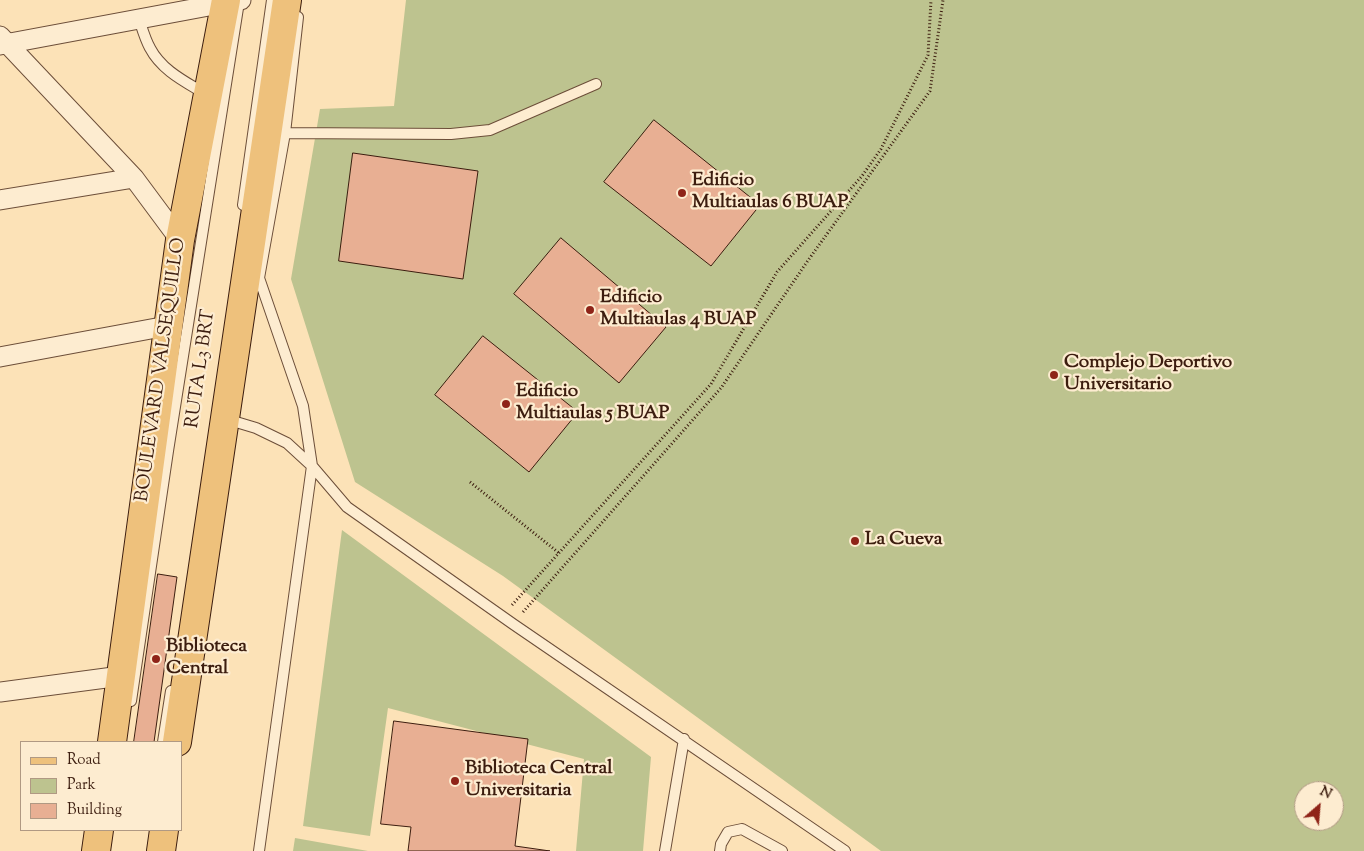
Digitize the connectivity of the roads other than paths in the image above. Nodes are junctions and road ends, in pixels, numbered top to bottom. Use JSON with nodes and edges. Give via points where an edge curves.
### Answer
{"nodes":[{"id":1,"x":234,"y":0,"type":"edge"},
{"id":2,"x":272,"y":0,"type":"edge"},
{"id":3,"x":293,"y":5,"type":"edge"},
{"id":4,"x":139,"y":19,"type":"junction"},
{"id":5,"x":2,"y":41,"type":"edge"},
{"id":6,"x":596,"y":84,"type":"dead end"},
{"id":7,"x":208,"y":95,"type":"junction"},
{"id":8,"x":285,"y":132,"type":"junction"},
{"id":9,"x":134,"y":178,"type":"junction"},
{"id":10,"x":0,"y":200,"type":"edge"},
{"id":11,"x":242,"y":214,"type":"dead end"},
{"id":12,"x":180,"y":240,"type":"junction"},
{"id":13,"x":168,"y":326,"type":"junction"},
{"id":14,"x":0,"y":357,"type":"edge"},
{"id":15,"x":225,"y":418,"type":"junction"},
{"id":16,"x":312,"y":466,"type":"junction"},
{"id":17,"x":121,"y":676,"type":"junction"},
{"id":18,"x":172,"y":683,"type":"dead end"},
{"id":19,"x":0,"y":692,"type":"edge"},
{"id":20,"x":129,"y":715,"type":"dead end"},
{"id":21,"x":684,"y":739,"type":"junction"},
{"id":22,"x":112,"y":741,"type":"edge"},
{"id":23,"x":163,"y":741,"type":"edge"},
{"id":24,"x":177,"y":741,"type":"edge"},
{"id":25,"x":99,"y":831,"type":"edge"},
{"id":26,"x":164,"y":831,"type":"edge"},
{"id":27,"x":96,"y":851,"type":"edge"},
{"id":28,"x":160,"y":851,"type":"edge"},
{"id":29,"x":259,"y":851,"type":"edge"},
{"id":30,"x":666,"y":851,"type":"edge"},
{"id":31,"x":720,"y":851,"type":"edge"},
{"id":32,"x":782,"y":851,"type":"edge"},
{"id":33,"x":845,"y":851,"type":"edge"}],
"edges":[{"from":1,"to":4,"type":"street"},
{"from":1,"to":7,"type":"main road","name":"BOULEVARD VALSEQUILLO"},
{"from":1,"to":20,"type":"lane"},
{"from":2,"to":11,"type":"lane"},
{"from":3,"to":8,"type":"lane"},
{"from":3,"to":15,"type":"main road"},
{"from":4,"to":5,"type":"street"},
{"from":4,"to":7,"type":"lane","via":[[149,48],[159,62]]},
{"from":5,"to":9,"type":"street"},
{"from":6,"to":8,"type":"lane","via":[[490,130],[451,134]]},
{"from":7,"to":12,"type":"main road","name":"BOULEVARD VALSEQUILLO"},
{"from":8,"to":16,"type":"lane","via":[[259,278],[303,406]]},
{"from":9,"to":10,"type":"street"},
{"from":9,"to":12,"type":"street"},
{"from":12,"to":13,"type":"main road","name":"BOULEVARD VALSEQUILLO"},
{"from":13,"to":14,"type":"street"},
{"from":13,"to":17,"type":"main road","name":"BOULEVARD VALSEQUILLO"},
{"from":15,"to":16,"type":"lane","via":[[256,428],[286,443]]},
{"from":15,"to":24,"type":"main road"},
{"from":16,"to":21,"type":"lane","via":[[347,507]]},
{"from":16,"to":29,"type":"lane"},
{"from":17,"to":19,"type":"street"},
{"from":17,"to":22,"type":"main road","name":"BOULEVARD VALSEQUILLO"},
{"from":18,"to":23,"type":"lane"},
{"from":21,"to":30,"type":"lane"},
{"from":21,"to":33,"type":"lane"},
{"from":25,"to":27,"type":"main road"},
{"from":26,"to":28,"type":"main road"},
{"from":31,"to":32,"type":"lane","via":[[728,832],[742,829]]}]}
